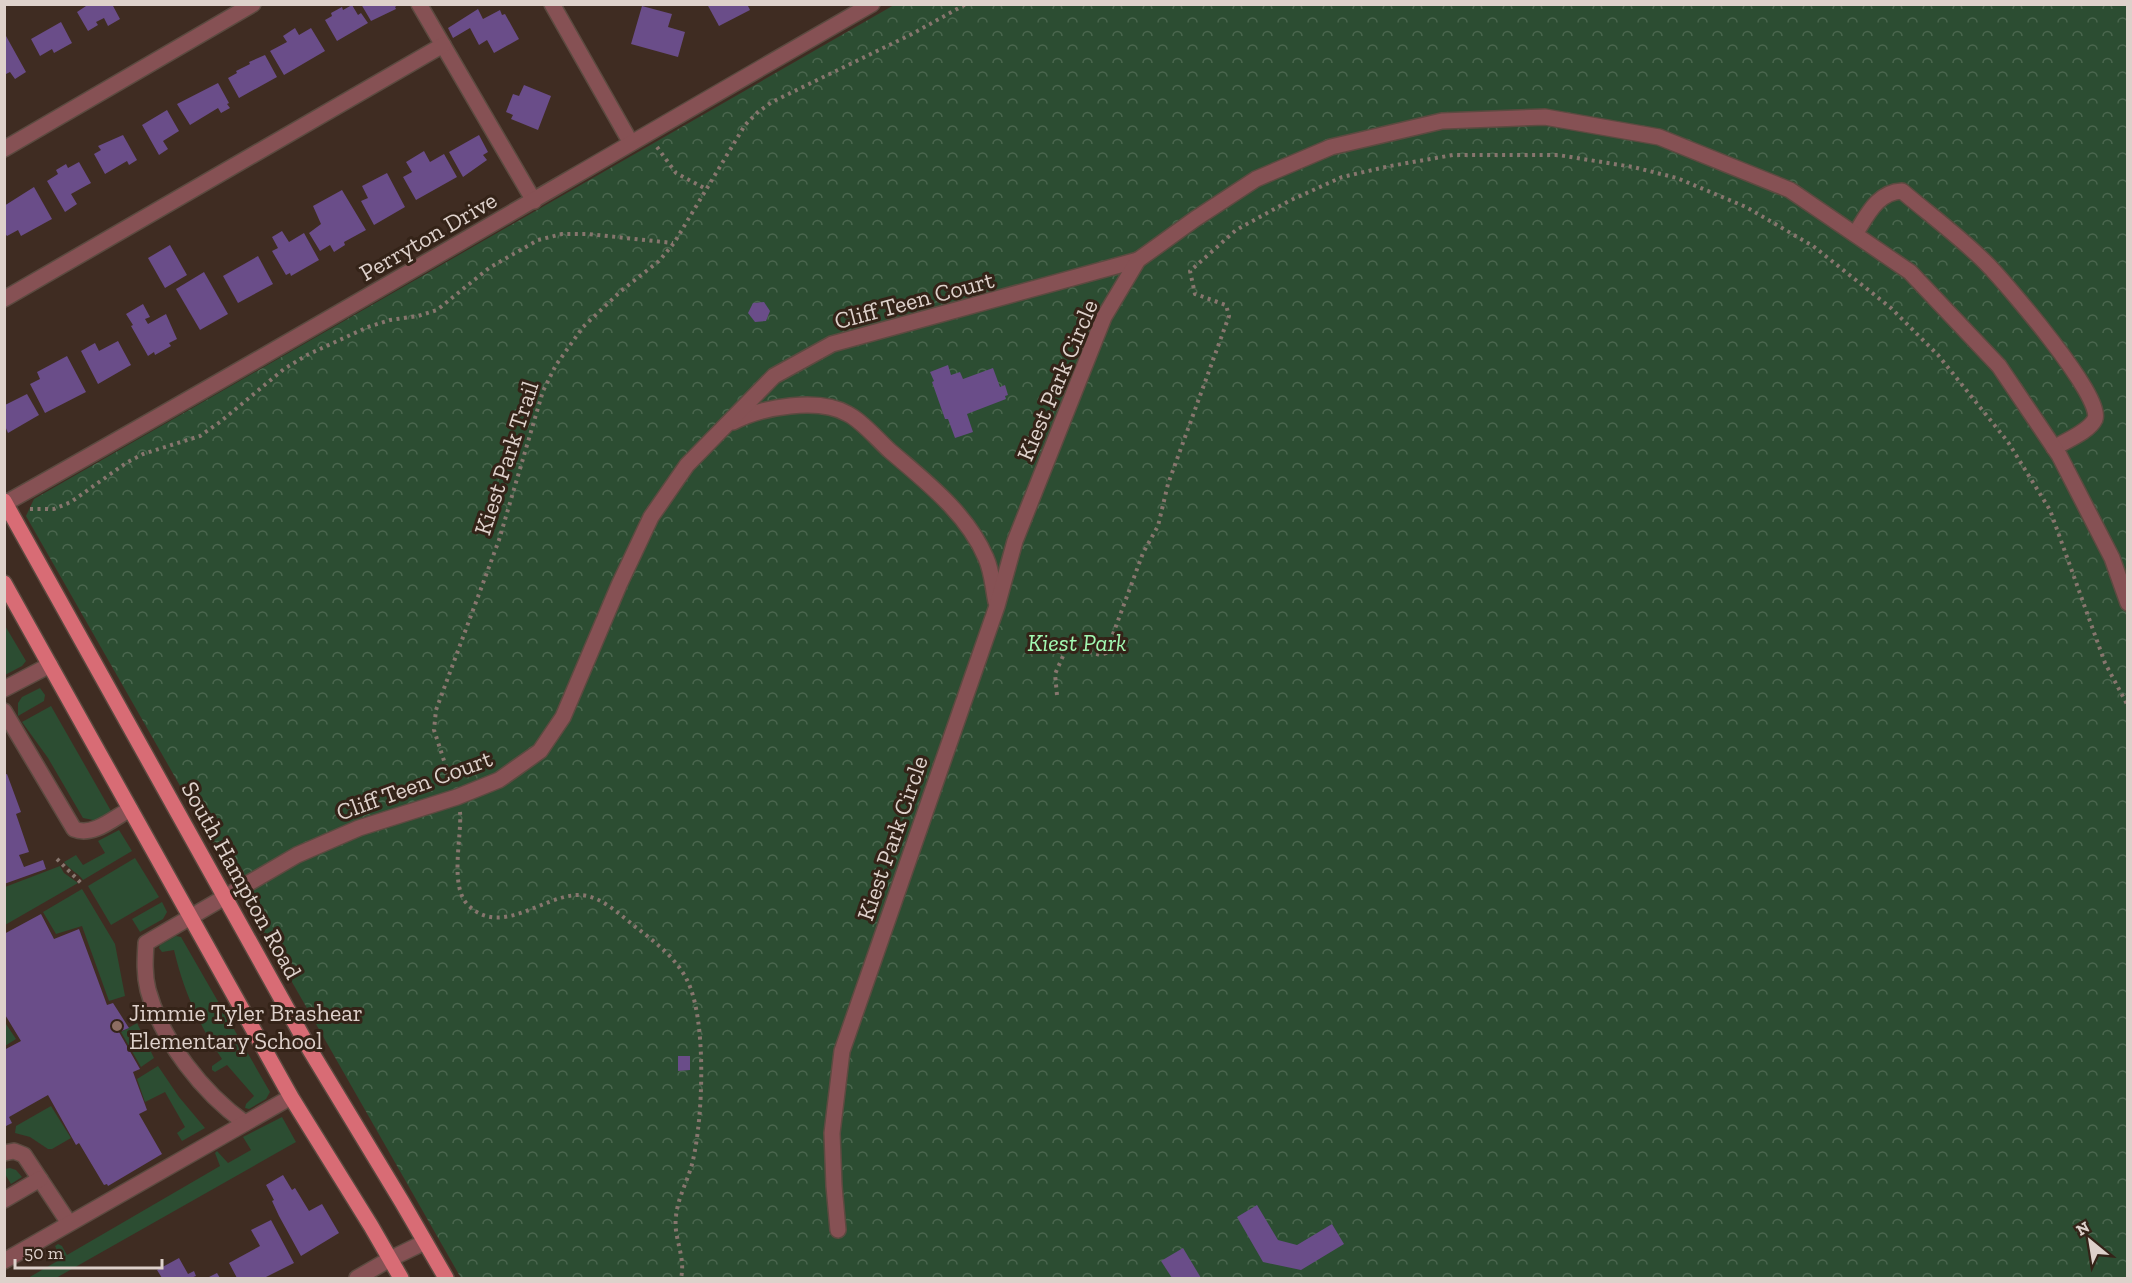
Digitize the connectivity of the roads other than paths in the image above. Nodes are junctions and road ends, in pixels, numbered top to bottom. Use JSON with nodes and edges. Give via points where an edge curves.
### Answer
{"nodes":[{"id":1,"x":253,"y":4,"type":"edge"},
{"id":2,"x":419,"y":4,"type":"edge"},
{"id":3,"x":552,"y":4,"type":"edge"},
{"id":4,"x":872,"y":4,"type":"edge"},
{"id":5,"x":443,"y":45,"type":"junction"},
{"id":6,"x":631,"y":143,"type":"junction"},
{"id":7,"x":4,"y":149,"type":"edge"},
{"id":8,"x":534,"y":201,"type":"junction"},
{"id":9,"x":1854,"y":234,"type":"junction"},
{"id":10,"x":1138,"y":261,"type":"junction"},
{"id":11,"x":4,"y":299,"type":"edge"},
{"id":12,"x":725,"y":426,"type":"junction"},
{"id":13,"x":2054,"y":448,"type":"junction"},
{"id":14,"x":5,"y":502,"type":"edge"},
{"id":15,"x":4,"y":583,"type":"edge"},
{"id":16,"x":2127,"y":603,"type":"edge"},
{"id":17,"x":997,"y":606,"type":"junction"},
{"id":18,"x":50,"y":665,"type":"junction"},
{"id":19,"x":4,"y":689,"type":"edge"},
{"id":20,"x":4,"y":711,"type":"edge"},
{"id":21,"x":130,"y":809,"type":"junction"},
{"id":22,"x":225,"y":897,"type":"junction"},
{"id":23,"x":190,"y":917,"type":"junction"},
{"id":24,"x":291,"y":1097,"type":"junction"},
{"id":25,"x":245,"y":1123,"type":"junction"},
{"id":26,"x":4,"y":1153,"type":"edge"},
{"id":27,"x":40,"y":1179,"type":"junction"},
{"id":28,"x":4,"y":1200,"type":"edge"},
{"id":29,"x":69,"y":1223,"type":"junction"},
{"id":30,"x":838,"y":1230,"type":"dead end"},
{"id":31,"x":425,"y":1242,"type":"junction"},
{"id":32,"x":390,"y":1259,"type":"junction"},
{"id":33,"x":4,"y":1261,"type":"edge"},
{"id":34,"x":357,"y":1278,"type":"edge"},
{"id":35,"x":401,"y":1278,"type":"edge"},
{"id":36,"x":446,"y":1278,"type":"edge"}],
"edges":[{"from":1,"to":7,"type":"street"},
{"from":2,"to":5,"type":"street"},
{"from":3,"to":6,"type":"street"},
{"from":4,"to":6,"type":"street","name":"Perryton Drive"},
{"from":5,"to":8,"type":"street"},
{"from":5,"to":11,"type":"street"},
{"from":6,"to":8,"type":"street","name":"Perryton Drive"},
{"from":8,"to":14,"type":"street","name":"Perryton Drive"},
{"from":9,"to":10,"type":"street","name":"Kiest Park Circle","via":[[1790,190],[1659,137],[1534,117],[1442,121],[1331,147],[1256,179]]},
{"from":9,"to":13,"type":"street","name":"Kiest Park Circle","via":[[1910,272],[1999,366]]},
{"from":9,"to":13,"type":"street","via":[[1883,195],[1902,191],[1988,265],[2046,332],[2095,411],[2088,428]]},
{"from":10,"to":12,"type":"street","name":"Cliff Teen Court","via":[[832,344],[774,376]]},
{"from":10,"to":17,"type":"street","name":"Kiest Park Circle","via":[[1104,317],[1015,541]]},
{"from":12,"to":17,"type":"street","name":"Cliff Teen Court","via":[[777,407],[821,406],[848,413],[964,520],[986,558]]},
{"from":12,"to":22,"type":"street","name":"Cliff Teen Court","via":[[687,465],[651,517],[563,717],[540,751],[500,780],[359,828],[297,855]]},
{"from":13,"to":16,"type":"street","name":"Kiest Park Circle","via":[[2112,558]]},
{"from":14,"to":22,"type":"main road","name":"South Hampton Road"},
{"from":15,"to":18,"type":"main road"},
{"from":17,"to":30,"type":"street","name":"Kiest Park Circle","via":[[842,1051],[832,1132]]},
{"from":18,"to":19,"type":"street"},
{"from":18,"to":21,"type":"main road"},
{"from":20,"to":21,"type":"street","via":[[74,829],[93,830]]},
{"from":21,"to":23,"type":"main road"},
{"from":22,"to":23,"type":"street","name":"Cliff Teen Court"},
{"from":22,"to":31,"type":"main road","name":"South Hampton Road","via":[[310,1050]]},
{"from":23,"to":24,"type":"main road"},
{"from":23,"to":25,"type":"street","name":"Cliff Teen Court","via":[[146,944],[144,968],[148,990],[178,1052],[227,1111]]},
{"from":24,"to":25,"type":"street"},
{"from":24,"to":32,"type":"main road"},
{"from":25,"to":29,"type":"street"},
{"from":26,"to":27,"type":"street","via":[[21,1153]]},
{"from":27,"to":28,"type":"street"},
{"from":27,"to":29,"type":"street"},
{"from":29,"to":33,"type":"street"},
{"from":31,"to":32,"type":"street"},
{"from":31,"to":36,"type":"main road","name":"South Hampton Road"},
{"from":32,"to":34,"type":"street"},
{"from":32,"to":35,"type":"main road"}]}
